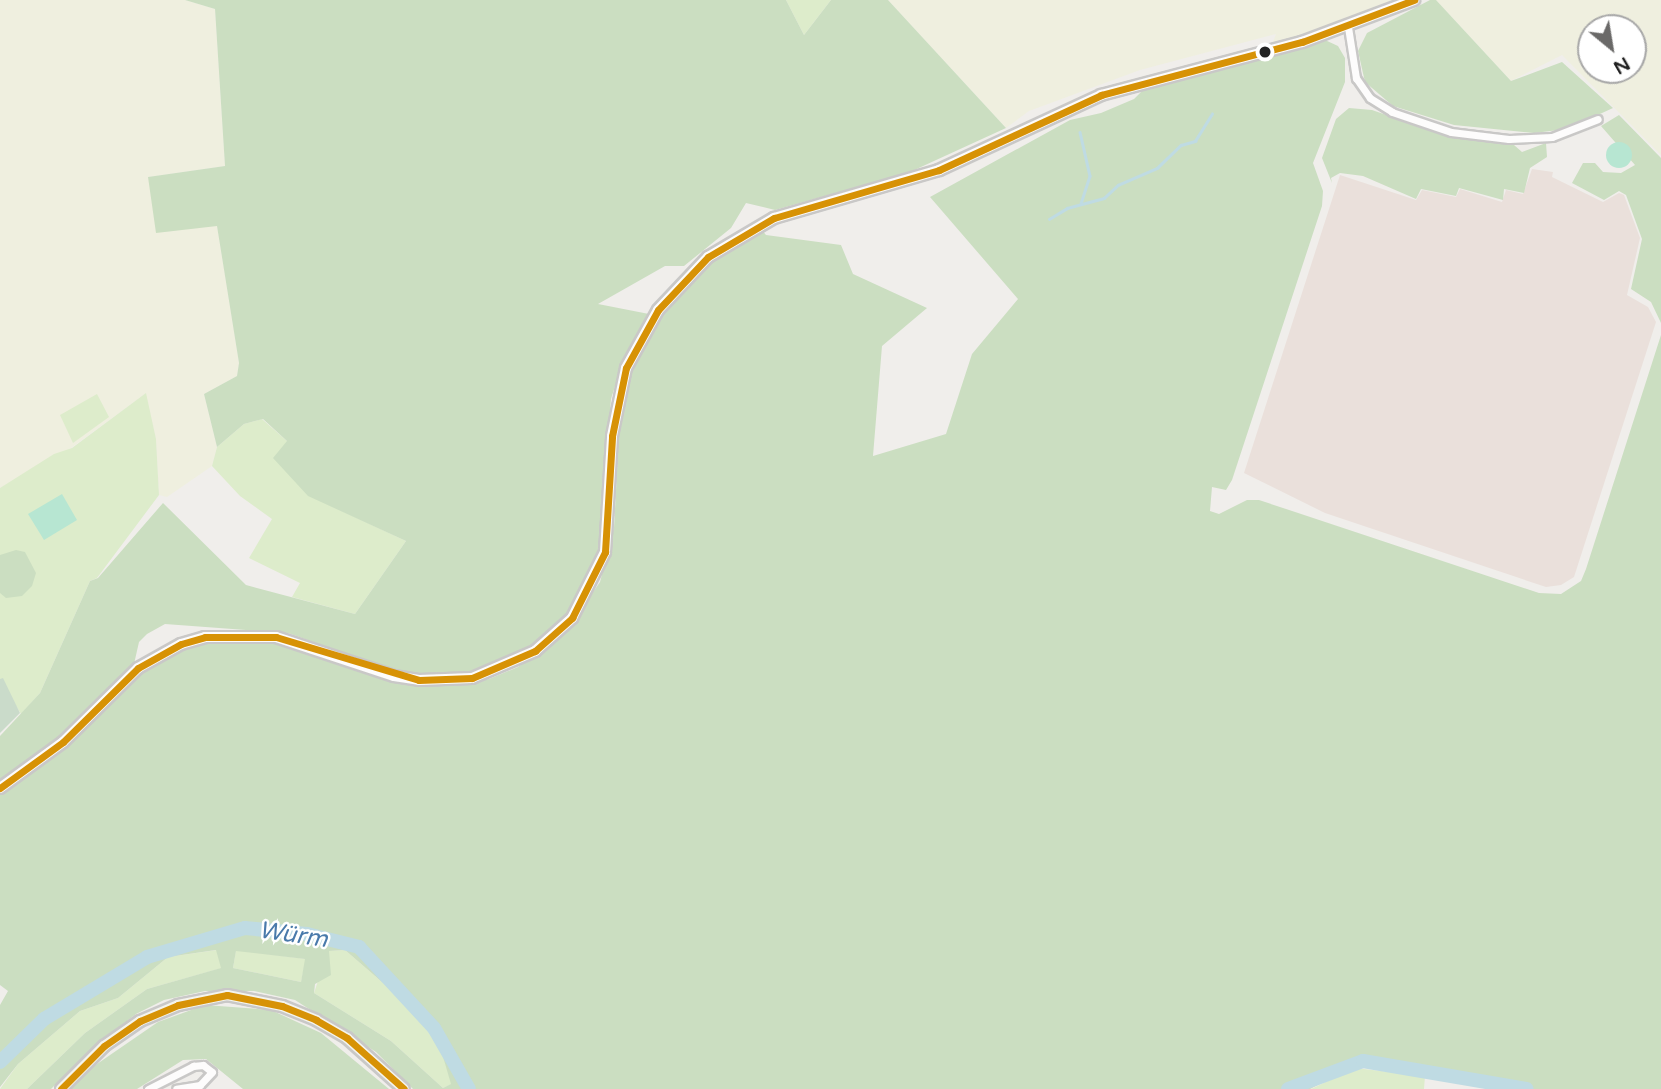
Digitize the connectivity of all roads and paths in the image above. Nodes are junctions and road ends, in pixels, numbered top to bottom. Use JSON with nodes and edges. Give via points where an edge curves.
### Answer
{"nodes":[{"id":1,"x":1414,"y":0,"type":"edge"},
{"id":2,"x":1348,"y":27,"type":"junction"},
{"id":3,"x":1598,"y":119,"type":"dead end"},
{"id":4,"x":0,"y":788,"type":"edge"},
{"id":5,"x":61,"y":1089,"type":"edge"},
{"id":6,"x":148,"y":1089,"type":"edge"},
{"id":7,"x":176,"y":1089,"type":"edge"},
{"id":8,"x":404,"y":1089,"type":"edge"}],
"edges":[{"from":1,"to":2,"type":"street"},
{"from":2,"to":3,"type":"street","via":[[1356,78],[1370,98],[1392,112],[1451,132],[1509,139],[1552,137]]},
{"from":2,"to":4,"type":"street","via":[[1101,95],[939,170],[774,218],[708,257],[658,310],[626,368],[612,436],[604,552],[572,618],[535,651],[472,678],[419,680],[385,674],[276,637],[205,637],[156,655],[138,667],[63,742]]},
{"from":5,"to":8,"type":"main road","via":[[104,1046],[140,1021],[177,1005],[227,995],[282,1006],[316,1020],[347,1038]]},
{"from":6,"to":7,"type":"street","via":[[182,1069],[204,1065],[212,1072],[201,1085]]}]}
